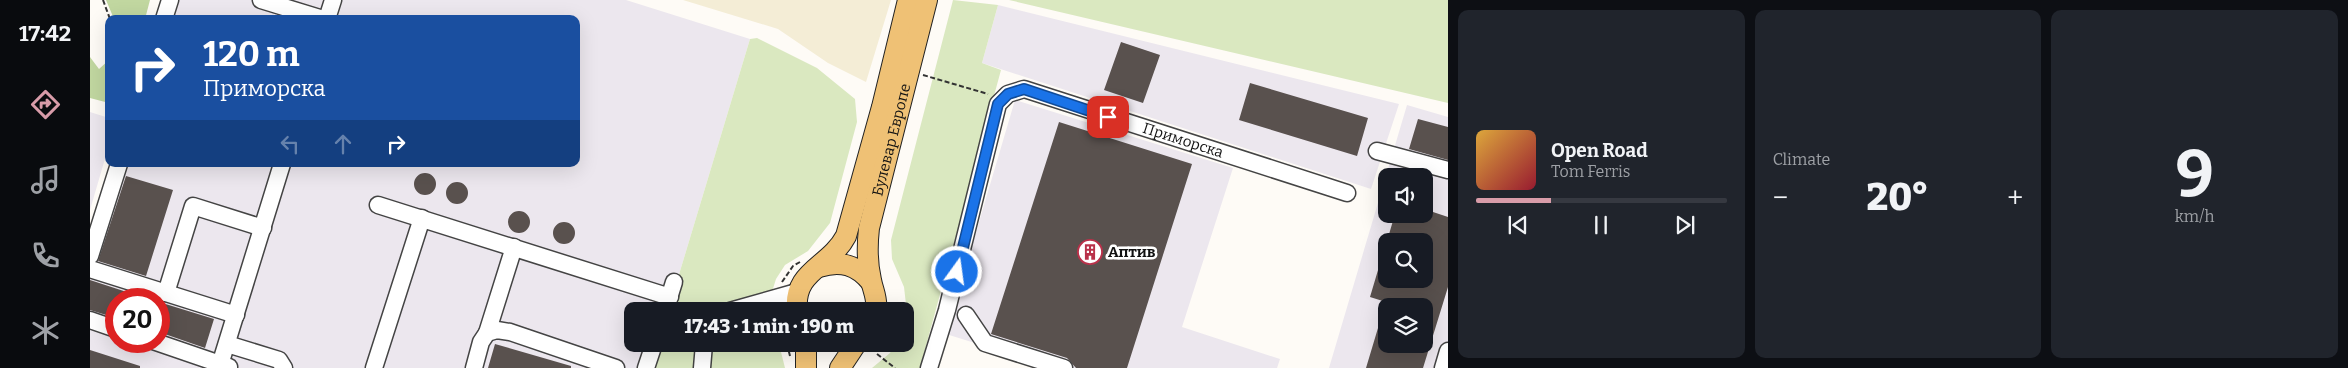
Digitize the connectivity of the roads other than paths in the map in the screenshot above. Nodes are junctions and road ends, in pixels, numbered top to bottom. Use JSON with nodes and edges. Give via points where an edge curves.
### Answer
{"nodes":[{"id":1,"x":170,"y":0,"type":"edge"},
{"id":2,"x":261,"y":0,"type":"edge"},
{"id":3,"x":333,"y":0,"type":"edge"},
{"id":4,"x":908,"y":0,"type":"edge"},
{"id":5,"x":927,"y":0,"type":"edge"},
{"id":6,"x":165,"y":15,"type":"edge"},
{"id":7,"x":309,"y":15,"type":"edge"},
{"id":8,"x":329,"y":15,"type":"edge"},
{"id":9,"x":1377,"y":151,"type":"dead end"},
{"id":10,"x":118,"y":167,"type":"edge"},
{"id":11,"x":281,"y":167,"type":"edge"},
{"id":12,"x":1448,"y":170,"type":"edge"},
{"id":13,"x":1347,"y":193,"type":"dead end"},
{"id":14,"x":378,"y":205,"type":"dead end"},
{"id":15,"x":422,"y":218,"type":"junction"},
{"id":16,"x":262,"y":228,"type":"junction"},
{"id":17,"x":514,"y":247,"type":"junction"},
{"id":18,"x":90,"y":256,"type":"edge"},
{"id":19,"x":812,"y":262,"type":"junction"},
{"id":20,"x":90,"y":269,"type":"edge"},
{"id":21,"x":871,"y":282,"type":"junction"},
{"id":22,"x":150,"y":288,"type":"edge"},
{"id":23,"x":168,"y":288,"type":"edge"},
{"id":24,"x":170,"y":294,"type":"edge"},
{"id":25,"x":670,"y":297,"type":"edge"},
{"id":26,"x":797,"y":301,"type":"edge"},
{"id":27,"x":876,"y":302,"type":"edge"},
{"id":28,"x":236,"y":315,"type":"junction"},
{"id":29,"x":966,"y":315,"type":"dead end"},
{"id":30,"x":90,"y":320,"type":"edge"},
{"id":31,"x":105,"y":325,"type":"edge"},
{"id":32,"x":487,"y":333,"type":"junction"},
{"id":33,"x":227,"y":344,"type":"junction"},
{"id":34,"x":170,"y":347,"type":"edge"},
{"id":35,"x":651,"y":352,"type":"edge"},
{"id":36,"x":703,"y":352,"type":"edge"},
{"id":37,"x":803,"y":352,"type":"edge"},
{"id":38,"x":851,"y":352,"type":"edge"},
{"id":39,"x":798,"y":364,"type":"edge"},
{"id":40,"x":223,"y":367,"type":"edge"},
{"id":41,"x":284,"y":368,"type":"edge"},
{"id":42,"x":374,"y":368,"type":"edge"},
{"id":43,"x":474,"y":368,"type":"edge"},
{"id":44,"x":616,"y":368,"type":"edge"},
{"id":45,"x":646,"y":368,"type":"edge"},
{"id":46,"x":702,"y":368,"type":"edge"},
{"id":47,"x":840,"y":368,"type":"edge"},
{"id":48,"x":930,"y":368,"type":"edge"},
{"id":49,"x":1064,"y":368,"type":"edge"}],
"edges":[{"from":1,"to":6,"type":"street"},
{"from":2,"to":7,"type":"street"},
{"from":3,"to":8,"type":"street"},
{"from":4,"to":19,"type":"main road","name":"Булевар Европе","via":[[851,221],[840,247]]},
{"from":5,"to":21,"type":"main road","name":"Булевар Европе","via":[[869,228],[867,254]]},
{"from":9,"to":12,"type":"street"},
{"from":10,"to":18,"type":"street"},
{"from":11,"to":16,"type":"street"},
{"from":13,"to":48,"type":"street","name":"Приморска","via":[[1024,89],[1008,94],[998,104]]},
{"from":14,"to":15,"type":"street"},
{"from":15,"to":17,"type":"street"},
{"from":15,"to":42,"type":"street"},
{"from":16,"to":23,"type":"street","via":[[193,206]]},
{"from":16,"to":28,"type":"street"},
{"from":17,"to":25,"type":"street"},
{"from":17,"to":32,"type":"street"},
{"from":19,"to":21,"type":"main road","via":[[854,266]]},
{"from":19,"to":26,"type":"main road","name":"Булевар Европе"},
{"from":20,"to":22,"type":"street"},
{"from":21,"to":27,"type":"main road","name":"Булевар Европе"},
{"from":24,"to":28,"type":"street"},
{"from":28,"to":33,"type":"street"},
{"from":29,"to":49,"type":"street","via":[[986,343]]},
{"from":30,"to":31,"type":"street"},
{"from":32,"to":43,"type":"street"},
{"from":32,"to":44,"type":"street","via":[[497,330],[510,332]]},
{"from":33,"to":40,"type":"street"},
{"from":33,"to":41,"type":"street","via":[[279,360]]},
{"from":34,"to":40,"type":"street"},
{"from":35,"to":45,"type":"street"},
{"from":36,"to":46,"type":"street"},
{"from":37,"to":39,"type":"main road"},
{"from":38,"to":47,"type":"main road"}]}
